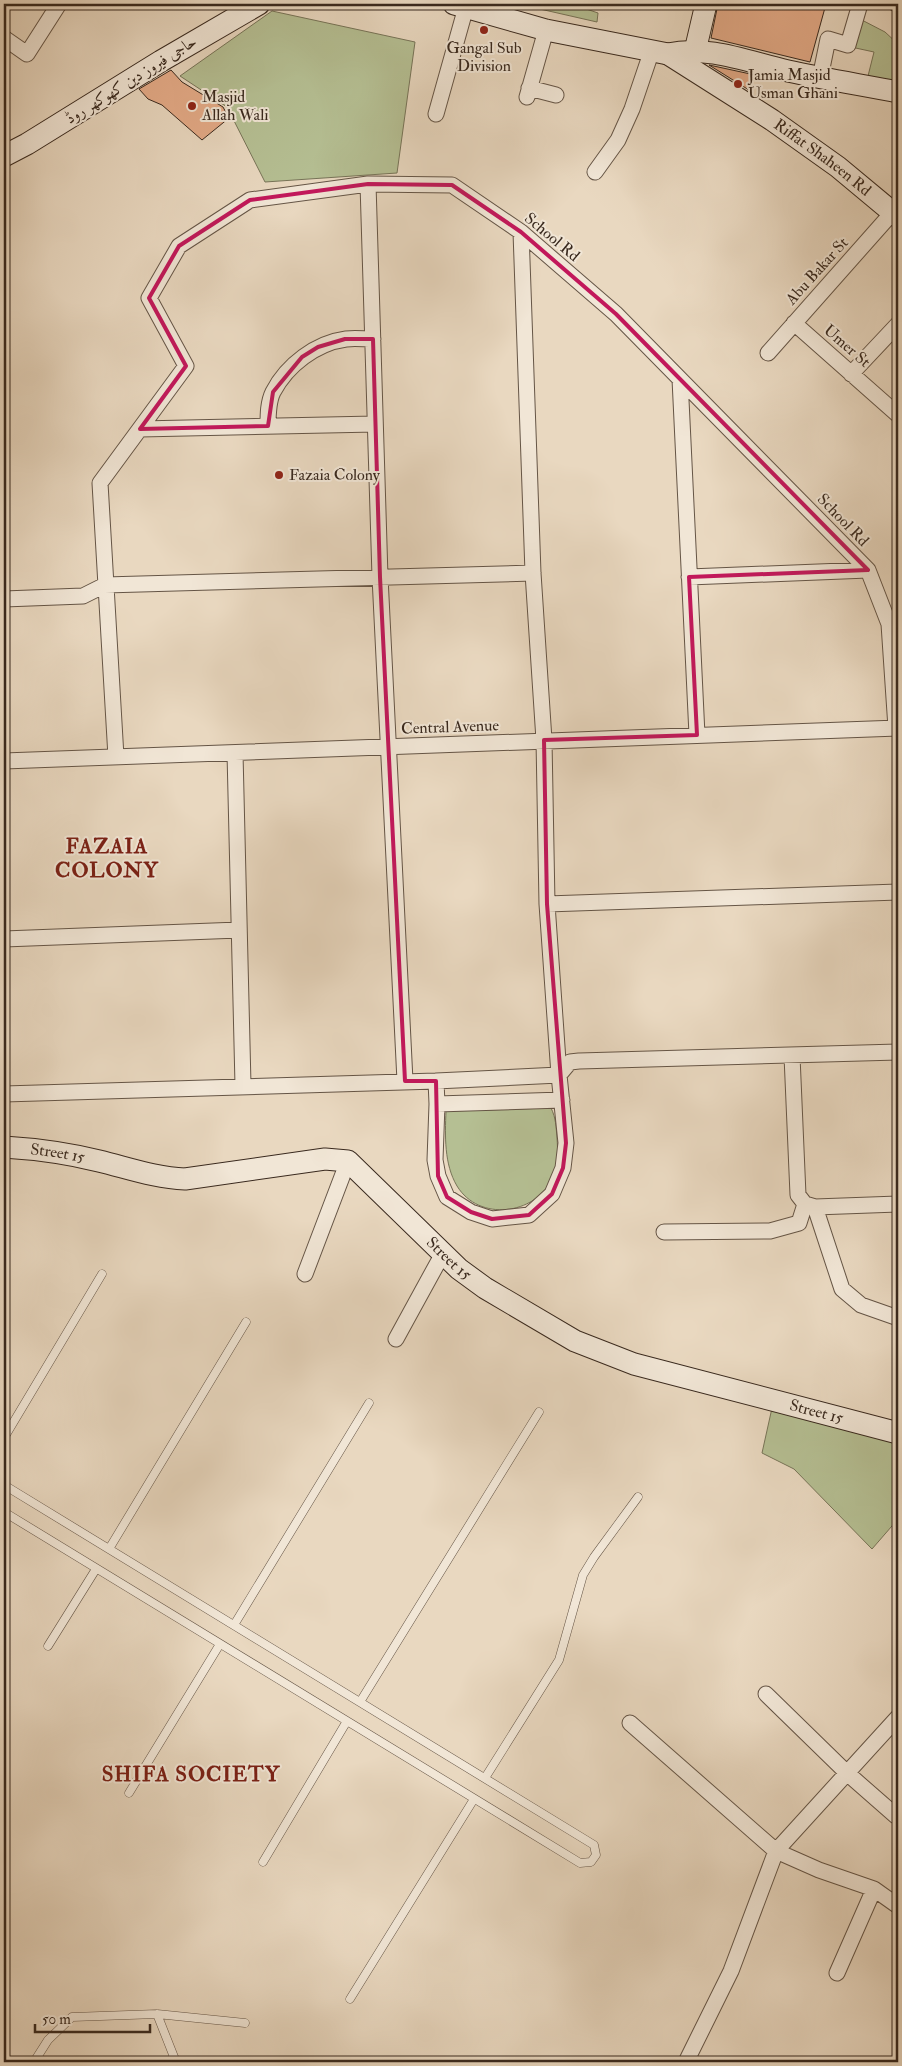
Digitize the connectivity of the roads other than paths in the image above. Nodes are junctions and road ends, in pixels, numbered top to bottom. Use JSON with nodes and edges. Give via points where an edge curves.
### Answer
{"nodes":[{"id":1,"x":59,"y":4,"type":"edge"},
{"id":2,"x":259,"y":4,"type":"edge"},
{"id":3,"x":706,"y":4,"type":"edge"},
{"id":4,"x":860,"y":4,"type":"edge"},
{"id":5,"x":460,"y":5,"type":"edge"},
{"id":6,"x":546,"y":30,"type":"junction"},
{"id":7,"x":4,"y":38,"type":"edge"},
{"id":8,"x":695,"y":51,"type":"junction"},
{"id":9,"x":660,"y":52,"type":"junction"},
{"id":10,"x":820,"y":78,"type":"junction"},
{"id":11,"x":898,"y":92,"type":"edge"},
{"id":12,"x":556,"y":96,"type":"dead end"},
{"id":13,"x":436,"y":114,"type":"dead end"},
{"id":14,"x":4,"y":156,"type":"edge"},
{"id":15,"x":596,"y":172,"type":"dead end"},
{"id":16,"x":368,"y":184,"type":"junction"},
{"id":17,"x":895,"y":215,"type":"edge"},
{"id":18,"x":521,"y":232,"type":"junction"},
{"id":19,"x":794,"y":323,"type":"junction"},
{"id":20,"x":898,"y":324,"type":"edge"},
{"id":21,"x":373,"y":339,"type":"junction"},
{"id":22,"x":768,"y":353,"type":"dead end"},
{"id":23,"x":852,"y":374,"type":"junction"},
{"id":24,"x":680,"y":379,"type":"junction"},
{"id":25,"x":898,"y":415,"type":"edge"},
{"id":26,"x":375,"y":424,"type":"junction"},
{"id":27,"x":268,"y":426,"type":"junction"},
{"id":28,"x":140,"y":429,"type":"junction"},
{"id":29,"x":868,"y":570,"type":"junction"},
{"id":30,"x":533,"y":573,"type":"junction"},
{"id":31,"x":380,"y":577,"type":"junction"},
{"id":32,"x":689,"y":578,"type":"junction"},
{"id":33,"x":104,"y":585,"type":"junction"},
{"id":34,"x":4,"y":599,"type":"edge"},
{"id":35,"x":897,"y":728,"type":"edge"},
{"id":36,"x":697,"y":735,"type":"junction"},
{"id":37,"x":544,"y":740,"type":"junction"},
{"id":38,"x":388,"y":747,"type":"junction"},
{"id":39,"x":235,"y":753,"type":"junction"},
{"id":40,"x":116,"y":757,"type":"junction"},
{"id":41,"x":4,"y":761,"type":"edge"},
{"id":42,"x":898,"y":892,"type":"edge"},
{"id":43,"x":547,"y":904,"type":"junction"},
{"id":44,"x":239,"y":930,"type":"junction"},
{"id":45,"x":4,"y":939,"type":"edge"},
{"id":46,"x":898,"y":1052,"type":"edge"},
{"id":47,"x":792,"y":1056,"type":"junction"},
{"id":48,"x":559,"y":1075,"type":"junction"},
{"id":49,"x":405,"y":1081,"type":"junction"},
{"id":50,"x":436,"y":1081,"type":"junction"},
{"id":51,"x":243,"y":1085,"type":"junction"},
{"id":52,"x":4,"y":1094,"type":"edge"},
{"id":53,"x":562,"y":1100,"type":"junction"},
{"id":54,"x":437,"y":1104,"type":"junction"},
{"id":55,"x":4,"y":1147,"type":"edge"},
{"id":56,"x":348,"y":1162,"type":"junction"},
{"id":57,"x":898,"y":1204,"type":"edge"},
{"id":58,"x":810,"y":1205,"type":"junction"},
{"id":59,"x":664,"y":1232,"type":"dead end"},
{"id":60,"x":442,"y":1255,"type":"junction"},
{"id":61,"x":102,"y":1274,"type":"dead end"},
{"id":62,"x":305,"y":1274,"type":"dead end"},
{"id":63,"x":898,"y":1318,"type":"edge"},
{"id":64,"x":246,"y":1322,"type":"dead end"},
{"id":65,"x":396,"y":1339,"type":"dead end"},
{"id":66,"x":369,"y":1403,"type":"dead end"},
{"id":67,"x":538,"y":1412,"type":"dead end"},
{"id":68,"x":898,"y":1433,"type":"edge"},
{"id":69,"x":4,"y":1438,"type":"edge"},
{"id":70,"x":4,"y":1485,"type":"edge"},
{"id":71,"x":638,"y":1497,"type":"dead end"},
{"id":72,"x":4,"y":1512,"type":"edge"},
{"id":73,"x":109,"y":1549,"type":"junction"},
{"id":74,"x":96,"y":1569,"type":"junction"},
{"id":75,"x":234,"y":1625,"type":"junction"},
{"id":76,"x":220,"y":1644,"type":"junction"},
{"id":77,"x":48,"y":1646,"type":"dead end"},
{"id":78,"x":766,"y":1694,"type":"dead end"},
{"id":79,"x":360,"y":1702,"type":"junction"},
{"id":80,"x":898,"y":1719,"type":"edge"},
{"id":81,"x":347,"y":1721,"type":"junction"},
{"id":82,"x":630,"y":1723,"type":"dead end"},
{"id":83,"x":847,"y":1773,"type":"junction"},
{"id":84,"x":485,"y":1778,"type":"junction"},
{"id":85,"x":129,"y":1794,"type":"dead end"},
{"id":86,"x":474,"y":1799,"type":"junction"},
{"id":87,"x":896,"y":1816,"type":"dead end"},
{"id":88,"x":776,"y":1851,"type":"junction"},
{"id":89,"x":263,"y":1862,"type":"dead end"},
{"id":90,"x":874,"y":1889,"type":"junction"},
{"id":91,"x":898,"y":1906,"type":"edge"},
{"id":92,"x":837,"y":1973,"type":"dead end"},
{"id":93,"x":350,"y":1999,"type":"dead end"},
{"id":94,"x":158,"y":2014,"type":"junction"},
{"id":95,"x":245,"y":2023,"type":"dead end"},
{"id":96,"x":34,"y":2062,"type":"edge"},
{"id":97,"x":176,"y":2062,"type":"edge"},
{"id":98,"x":686,"y":2062,"type":"edge"}],
"edges":[{"from":1,"to":7,"type":"street","via":[[27,54]]},
{"from":2,"to":14,"type":"street","name":"حاجی فیروز دین کھوکھر روڈ"},
{"from":3,"to":8,"type":"street"},
{"from":4,"to":10,"type":"street","via":[[848,45],[828,38]]},
{"from":5,"to":6,"type":"street"},
{"from":5,"to":13,"type":"street"},
{"from":6,"to":9,"type":"street"},
{"from":6,"to":12,"type":"street","via":[[528,93]]},
{"from":8,"to":9,"type":"street"},
{"from":8,"to":10,"type":"street","via":[[718,53]]},
{"from":9,"to":15,"type":"street","via":[[618,140]]},
{"from":9,"to":17,"type":"street","name":"Riffat Shaheen Rd","via":[[772,120]]},
{"from":10,"to":11,"type":"street"},
{"from":16,"to":18,"type":"street","name":"School Rd","via":[[452,185]]},
{"from":16,"to":21,"type":"street"},
{"from":16,"to":28,"type":"street","name":"School Rd","via":[[250,200],[178,246],[149,298],[186,366]]},
{"from":17,"to":19,"type":"street","name":"Abu Bakar St"},
{"from":18,"to":24,"type":"street","name":"School Rd","via":[[616,314]]},
{"from":18,"to":30,"type":"street"},
{"from":19,"to":22,"type":"street","name":"Abu Bakar St"},
{"from":19,"to":23,"type":"street","name":"Umer St"},
{"from":20,"to":23,"type":"street"},
{"from":21,"to":26,"type":"street"},
{"from":21,"to":27,"type":"street","via":[[345,339],[318,347],[302,358],[273,392]]},
{"from":23,"to":25,"type":"street","name":"Umer St"},
{"from":24,"to":29,"type":"street","name":"School Rd"},
{"from":24,"to":32,"type":"street"},
{"from":26,"to":27,"type":"street"},
{"from":26,"to":31,"type":"street"},
{"from":27,"to":28,"type":"street"},
{"from":28,"to":33,"type":"street","via":[[100,483]]},
{"from":29,"to":32,"type":"street"},
{"from":29,"to":35,"type":"street","via":[[890,624]]},
{"from":30,"to":31,"type":"street"},
{"from":30,"to":37,"type":"street"},
{"from":31,"to":33,"type":"street"},
{"from":31,"to":38,"type":"street"},
{"from":32,"to":36,"type":"street"},
{"from":33,"to":34,"type":"street","via":[[83,596]]},
{"from":33,"to":40,"type":"street"},
{"from":35,"to":36,"type":"street","name":"Central Avenue"},
{"from":36,"to":37,"type":"street","name":"Central Avenue"},
{"from":37,"to":38,"type":"street","name":"Central Avenue"},
{"from":37,"to":43,"type":"street"},
{"from":38,"to":39,"type":"street","name":"Central Avenue"},
{"from":38,"to":49,"type":"street"},
{"from":39,"to":40,"type":"street","name":"Central Avenue"},
{"from":39,"to":44,"type":"street"},
{"from":40,"to":41,"type":"street","name":"Central Avenue"},
{"from":42,"to":43,"type":"street"},
{"from":43,"to":48,"type":"street"},
{"from":44,"to":45,"type":"street"},
{"from":44,"to":51,"type":"street"},
{"from":46,"to":47,"type":"street"},
{"from":47,"to":48,"type":"street","via":[[579,1061],[570,1062]]},
{"from":47,"to":58,"type":"street","via":[[798,1195]]},
{"from":48,"to":50,"type":"street"},
{"from":48,"to":53,"type":"street"},
{"from":49,"to":50,"type":"street"},
{"from":49,"to":51,"type":"street"},
{"from":50,"to":54,"type":"street"},
{"from":51,"to":52,"type":"street"},
{"from":53,"to":54,"type":"street"},
{"from":53,"to":54,"type":"street","via":[[566,1143],[564,1168],[552,1194],[529,1215],[492,1219],[471,1212],[447,1197],[435,1160]]},
{"from":55,"to":56,"type":"street","name":"Street 15","via":[[41,1149],[168,1179],[324,1159]]},
{"from":56,"to":60,"type":"street","name":"Street 15"},
{"from":56,"to":62,"type":"street"},
{"from":57,"to":58,"type":"street"},
{"from":58,"to":59,"type":"street","via":[[799,1223],[770,1231]]},
{"from":58,"to":63,"type":"street","via":[[842,1289],[861,1305]]},
{"from":60,"to":65,"type":"street"},
{"from":60,"to":68,"type":"street","name":"Street 15","via":[[485,1288],[575,1341],[634,1364]]},
{"from":61,"to":69,"type":"lane"},
{"from":64,"to":73,"type":"lane"},
{"from":66,"to":75,"type":"lane"},
{"from":67,"to":79,"type":"lane"},
{"from":70,"to":73,"type":"lane"},
{"from":71,"to":84,"type":"lane","via":[[590,1563],[583,1576],[559,1660]]},
{"from":72,"to":74,"type":"lane"},
{"from":73,"to":75,"type":"lane"},
{"from":74,"to":76,"type":"lane"},
{"from":74,"to":77,"type":"lane"},
{"from":75,"to":79,"type":"lane"},
{"from":76,"to":81,"type":"lane"},
{"from":76,"to":85,"type":"lane"},
{"from":78,"to":83,"type":"street"},
{"from":79,"to":84,"type":"lane"},
{"from":80,"to":83,"type":"street"},
{"from":81,"to":86,"type":"lane"},
{"from":81,"to":89,"type":"lane"},
{"from":82,"to":88,"type":"street"},
{"from":83,"to":87,"type":"street"},
{"from":83,"to":88,"type":"street"},
{"from":84,"to":86,"type":"lane","via":[[594,1845],[596,1855],[591,1862],[580,1863]]},
{"from":86,"to":93,"type":"lane"},
{"from":88,"to":90,"type":"street"},
{"from":88,"to":98,"type":"street","via":[[730,1971]]},
{"from":90,"to":91,"type":"street"},
{"from":90,"to":92,"type":"street"},
{"from":94,"to":95,"type":"lane"},
{"from":94,"to":96,"type":"lane","via":[[72,2017],[48,2040]]},
{"from":94,"to":97,"type":"lane"}]}
